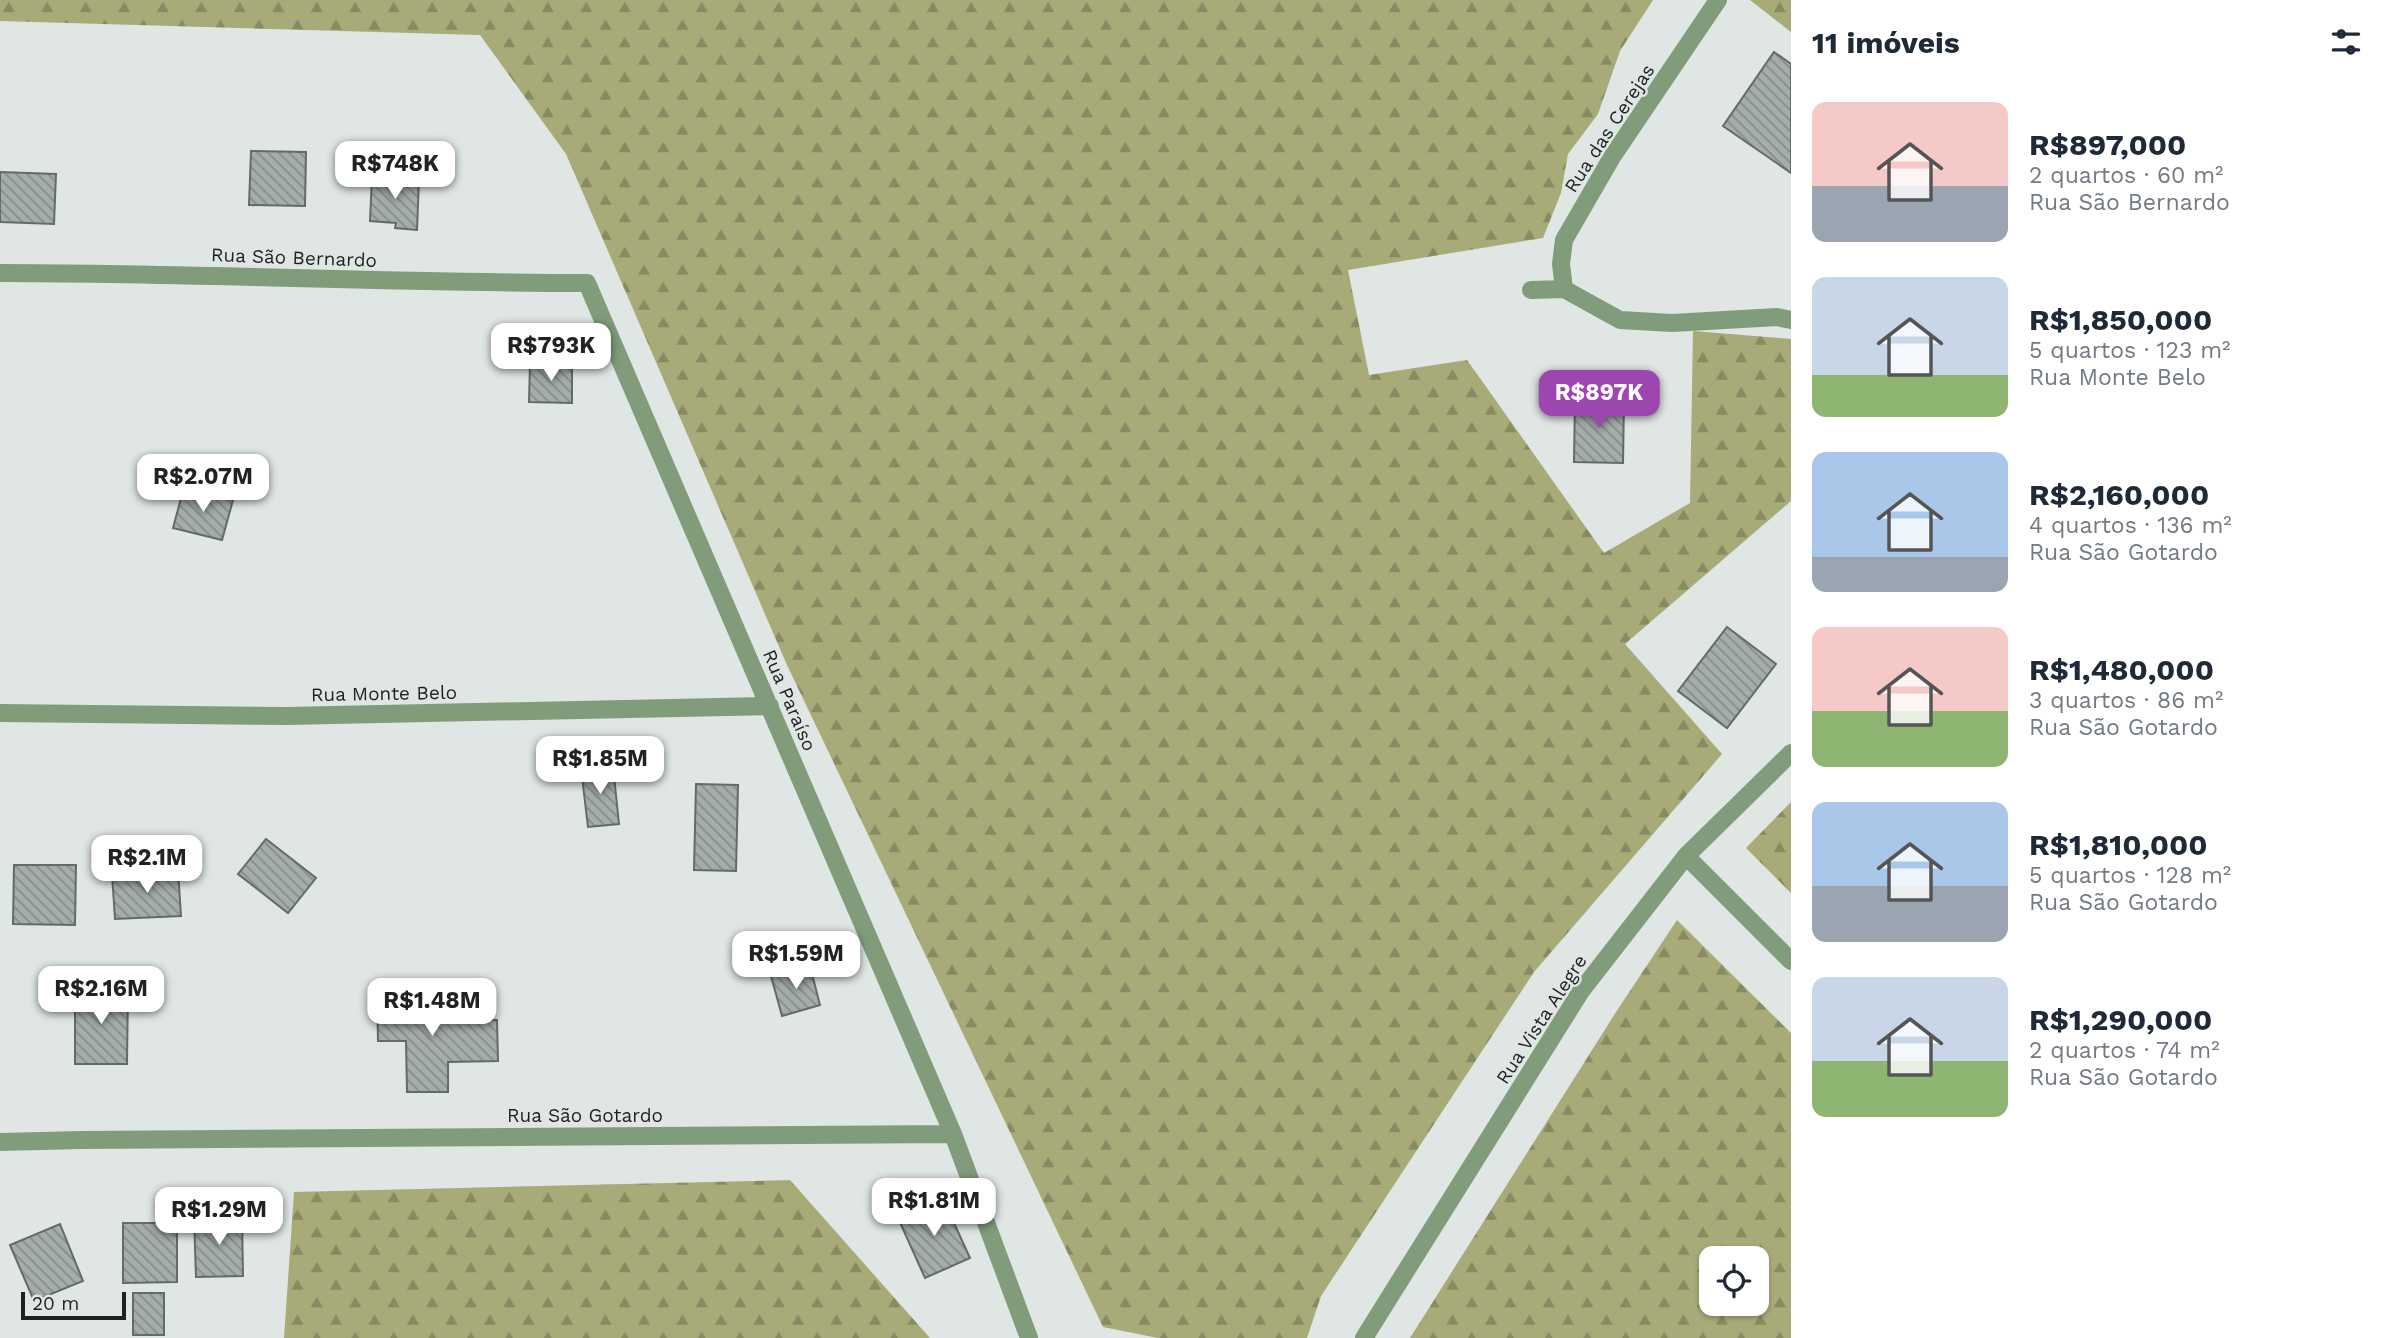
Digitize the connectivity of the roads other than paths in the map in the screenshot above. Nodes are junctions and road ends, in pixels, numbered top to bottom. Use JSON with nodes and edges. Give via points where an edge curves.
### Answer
{"nodes":[{"id":1,"x":1718,"y":0,"type":"edge"},
{"id":2,"x":0,"y":273,"type":"edge"},
{"id":3,"x":587,"y":283,"type":"joint"},
{"id":4,"x":1564,"y":289,"type":"junction"},
{"id":5,"x":1531,"y":290,"type":"dead end"},
{"id":6,"x":1791,"y":320,"type":"edge"},
{"id":7,"x":770,"y":706,"type":"junction"},
{"id":8,"x":0,"y":713,"type":"edge"},
{"id":9,"x":1791,"y":753,"type":"edge"},
{"id":10,"x":1686,"y":856,"type":"junction"},
{"id":11,"x":1791,"y":961,"type":"edge"},
{"id":12,"x":953,"y":1134,"type":"junction"},
{"id":13,"x":0,"y":1142,"type":"edge"},
{"id":14,"x":1029,"y":1338,"type":"edge"},
{"id":15,"x":1364,"y":1338,"type":"edge"}],
"edges":[{"from":1,"to":4,"type":"street","name":"Rua das Cerejas","via":[[1612,156],[1564,240]]},
{"from":2,"to":3,"type":"street","name":"Rua São Bernardo"},
{"from":3,"to":7,"type":"street","name":"Rua Paraíso"},
{"from":4,"to":5,"type":"street"},
{"from":4,"to":6,"type":"street","via":[[1620,320]]},
{"from":7,"to":8,"type":"street","name":"Rua Monte Belo","via":[[286,716]]},
{"from":7,"to":12,"type":"street","name":"Rua Paraíso"},
{"from":9,"to":10,"type":"street","name":"Rua Vista Alegre"},
{"from":10,"to":11,"type":"street"},
{"from":10,"to":15,"type":"street","name":"Rua Vista Alegre","via":[[1581,990]]},
{"from":12,"to":13,"type":"street","name":"Rua São Gotardo"},
{"from":12,"to":14,"type":"street"}]}
